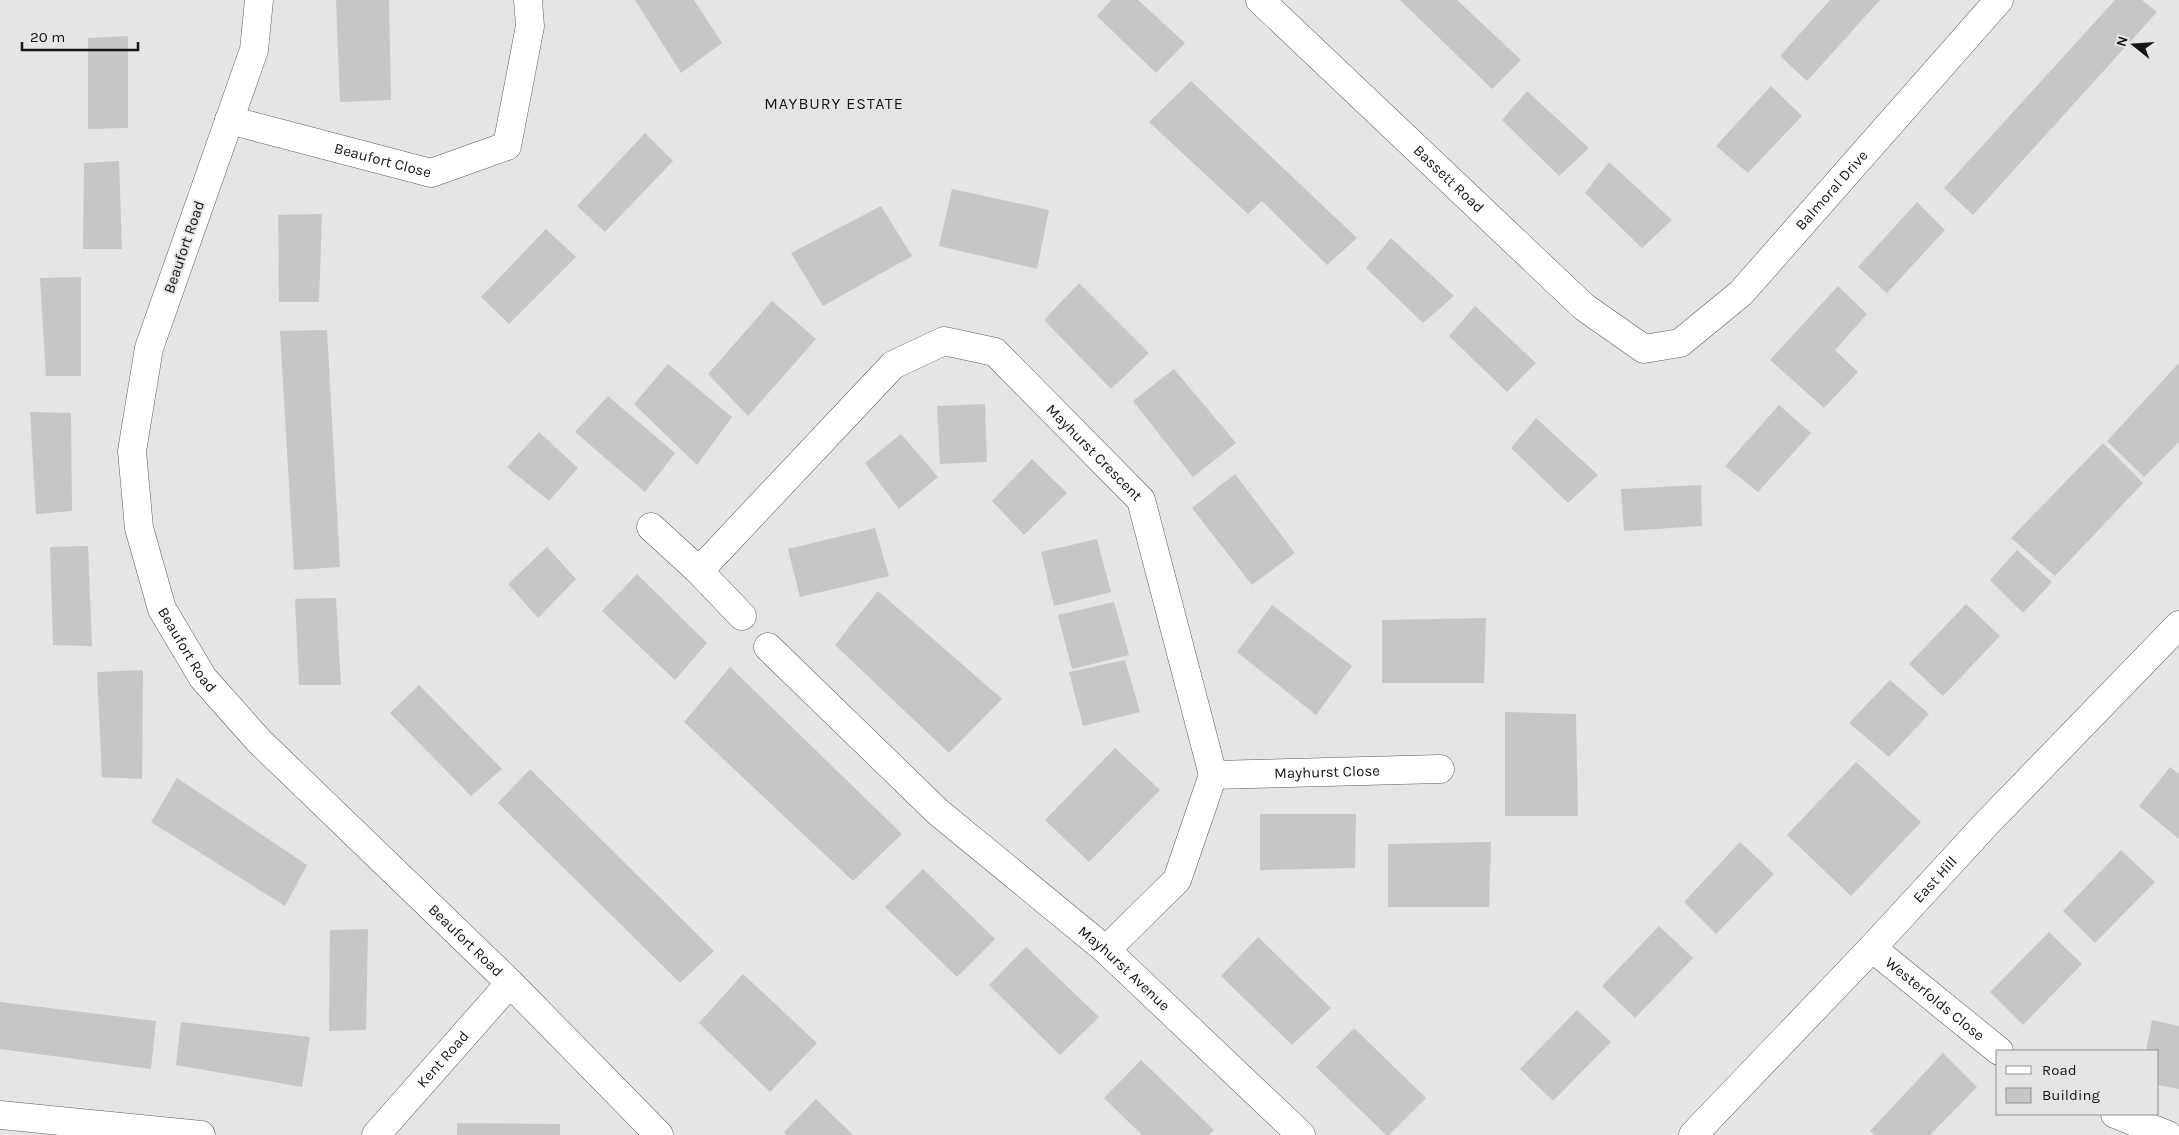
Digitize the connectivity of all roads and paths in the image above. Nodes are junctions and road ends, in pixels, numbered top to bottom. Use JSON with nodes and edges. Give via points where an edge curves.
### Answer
{"nodes":[{"id":1,"x":259,"y":0,"type":"edge"},
{"id":2,"x":528,"y":0,"type":"edge"},
{"id":3,"x":1260,"y":0,"type":"edge"},
{"id":4,"x":1999,"y":0,"type":"edge"},
{"id":5,"x":229,"y":120,"type":"junction"},
{"id":6,"x":1644,"y":349,"type":"joint"},
{"id":7,"x":650,"y":527,"type":"dead end"},
{"id":8,"x":699,"y":571,"type":"junction"},
{"id":9,"x":742,"y":616,"type":"dead end"},
{"id":10,"x":2179,"y":625,"type":"edge"},
{"id":11,"x":768,"y":647,"type":"dead end"},
{"id":12,"x":1440,"y":769,"type":"dead end"},
{"id":13,"x":1213,"y":775,"type":"junction"},
{"id":14,"x":1872,"y":948,"type":"junction"},
{"id":15,"x":1106,"y":950,"type":"junction"},
{"id":16,"x":510,"y":983,"type":"junction"},
{"id":17,"x":1998,"y":1050,"type":"edge"},
{"id":18,"x":0,"y":1115,"type":"edge"},
{"id":19,"x":2117,"y":1115,"type":"edge"},
{"id":20,"x":201,"y":1135,"type":"edge"},
{"id":21,"x":376,"y":1135,"type":"edge"},
{"id":22,"x":659,"y":1135,"type":"edge"},
{"id":23,"x":1301,"y":1135,"type":"edge"},
{"id":24,"x":1693,"y":1135,"type":"edge"},
{"id":25,"x":2168,"y":1135,"type":"edge"}],
"edges":[{"from":1,"to":5,"type":"street","name":"Beaufort Road","via":[[254,50]]},
{"from":2,"to":5,"type":"street","name":"Beaufort Close","via":[[530,26],[507,146],[431,173]]},
{"from":3,"to":6,"type":"street","name":"Bassett Road","via":[[1584,307]]},
{"from":4,"to":6,"type":"street","name":"Balmoral Drive","via":[[1741,293],[1680,343]]},
{"from":5,"to":16,"type":"street","name":"Beaufort Road","via":[[149,348],[132,451],[139,528],[162,609],[202,678],[259,741]]},
{"from":7,"to":8,"type":"street"},
{"from":8,"to":9,"type":"street"},
{"from":8,"to":13,"type":"street","name":"Mayhurst Crescent","via":[[893,365],[944,341],[995,352],[1141,500]]},
{"from":10,"to":14,"type":"street","name":"East Hill","via":[[1988,822]]},
{"from":11,"to":15,"type":"street","name":"Mayhurst Avenue","via":[[938,812]]},
{"from":12,"to":13,"type":"street","name":"Mayhurst Close"},
{"from":13,"to":15,"type":"street","via":[[1177,880]]},
{"from":14,"to":17,"type":"street","name":"Westerfolds Close"},
{"from":14,"to":24,"type":"street","name":"East Hill"},
{"from":15,"to":23,"type":"street","name":"Mayhurst Avenue"},
{"from":16,"to":21,"type":"street","name":"Kent Road"},
{"from":16,"to":22,"type":"street","name":"Beaufort Road"},
{"from":18,"to":20,"type":"street"},
{"from":19,"to":25,"type":"street"}]}
